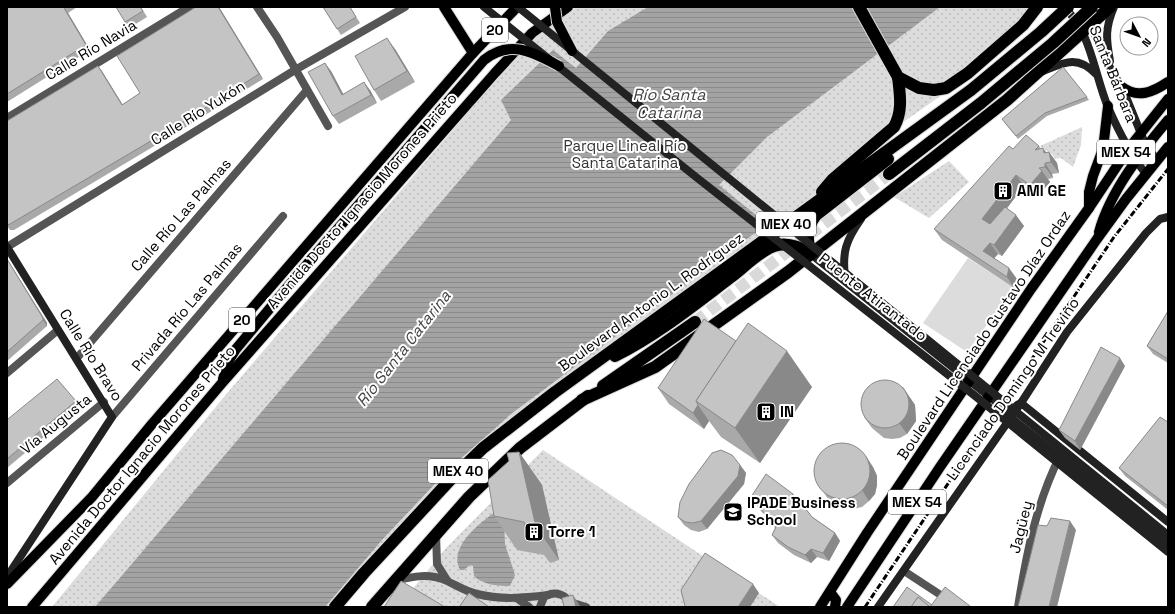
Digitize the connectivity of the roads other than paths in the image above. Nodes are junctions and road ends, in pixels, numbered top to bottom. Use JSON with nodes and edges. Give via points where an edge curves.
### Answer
{"nodes":[{"id":1,"x":189,"y":7,"type":"edge"},
{"id":2,"x":257,"y":7,"type":"edge"},
{"id":3,"x":405,"y":7,"type":"edge"},
{"id":4,"x":444,"y":7,"type":"edge"},
{"id":5,"x":484,"y":7,"type":"edge"},
{"id":6,"x":518,"y":7,"type":"edge"},
{"id":7,"x":555,"y":7,"type":"edge"},
{"id":8,"x":568,"y":7,"type":"edge"},
{"id":9,"x":859,"y":7,"type":"edge"},
{"id":10,"x":1037,"y":7,"type":"edge"},
{"id":11,"x":1063,"y":7,"type":"edge"},
{"id":12,"x":1068,"y":7,"type":"edge"},
{"id":13,"x":1086,"y":7,"type":"edge"},
{"id":14,"x":1092,"y":7,"type":"edge"},
{"id":15,"x":1110,"y":7,"type":"edge"},
{"id":16,"x":1114,"y":7,"type":"edge"},
{"id":17,"x":1086,"y":30,"type":"junction"},
{"id":18,"x":572,"y":51,"type":"junction"},
{"id":19,"x":473,"y":53,"type":"junction"},
{"id":20,"x":559,"y":66,"type":"junction"},
{"id":21,"x":295,"y":70,"type":"junction"},
{"id":22,"x":1112,"y":72,"type":"junction"},
{"id":23,"x":1039,"y":73,"type":"junction"},
{"id":24,"x":898,"y":76,"type":"junction"},
{"id":25,"x":1098,"y":77,"type":"junction"},
{"id":26,"x":1168,"y":82,"type":"edge"},
{"id":27,"x":1122,"y":87,"type":"junction"},
{"id":28,"x":307,"y":90,"type":"junction"},
{"id":29,"x":1168,"y":99,"type":"edge"},
{"id":30,"x":1108,"y":106,"type":"junction"},
{"id":31,"x":933,"y":117,"type":"junction"},
{"id":32,"x":7,"y":118,"type":"edge"},
{"id":33,"x":1168,"y":120,"type":"edge"},
{"id":34,"x":328,"y":126,"type":"dead end"},
{"id":35,"x":1141,"y":133,"type":"junction"},
{"id":36,"x":1146,"y":146,"type":"junction"},
{"id":37,"x":1168,"y":147,"type":"edge"},
{"id":38,"x":1129,"y":148,"type":"junction"},
{"id":39,"x":1157,"y":160,"type":"junction"},
{"id":40,"x":1136,"y":161,"type":"junction"},
{"id":41,"x":889,"y":174,"type":"tunnel mouth"},
{"id":42,"x":1146,"y":174,"type":"junction"},
{"id":43,"x":815,"y":203,"type":"junction"},
{"id":44,"x":1089,"y":208,"type":"junction"},
{"id":45,"x":866,"y":211,"type":"junction"},
{"id":46,"x":283,"y":216,"type":"dead end"},
{"id":47,"x":1168,"y":217,"type":"edge"},
{"id":48,"x":1097,"y":240,"type":"junction"},
{"id":49,"x":777,"y":245,"type":"junction"},
{"id":50,"x":7,"y":247,"type":"edge"},
{"id":51,"x":811,"y":254,"type":"junction"},
{"id":52,"x":788,"y":272,"type":"junction"},
{"id":53,"x":845,"y":282,"type":"junction"},
{"id":54,"x":695,"y":322,"type":"tunnel mouth"},
{"id":55,"x":58,"y":330,"type":"junction"},
{"id":56,"x":77,"y":358,"type":"junction"},
{"id":57,"x":602,"y":358,"type":"junction"},
{"id":58,"x":7,"y":373,"type":"edge"},
{"id":59,"x":970,"y":381,"type":"junction"},
{"id":60,"x":222,"y":383,"type":"junction"},
{"id":61,"x":988,"y":396,"type":"junction"},
{"id":62,"x":582,"y":400,"type":"junction"},
{"id":63,"x":104,"y":402,"type":"junction"},
{"id":64,"x":1021,"y":403,"type":"junction"},
{"id":65,"x":1005,"y":409,"type":"junction"},
{"id":66,"x":112,"y":417,"type":"junction"},
{"id":67,"x":1010,"y":417,"type":"junction"},
{"id":68,"x":1060,"y":456,"type":"junction"},
{"id":69,"x":7,"y":483,"type":"edge"},
{"id":70,"x":1168,"y":522,"type":"edge"},
{"id":71,"x":436,"y":533,"type":"junction"},
{"id":72,"x":1168,"y":535,"type":"edge"},
{"id":73,"x":1168,"y":544,"type":"edge"},
{"id":74,"x":1168,"y":552,"type":"edge"},
{"id":75,"x":904,"y":571,"type":"junction"},
{"id":76,"x":7,"y":577,"type":"edge"},
{"id":77,"x":447,"y":580,"type":"junction"},
{"id":78,"x":394,"y":582,"type":"junction"},
{"id":79,"x":7,"y":584,"type":"edge"},
{"id":80,"x":830,"y":592,"type":"junction"},
{"id":81,"x":548,"y":595,"type":"junction"},
{"id":82,"x":518,"y":599,"type":"junction"},
{"id":83,"x":576,"y":605,"type":"edge"},
{"id":84,"x":32,"y":607,"type":"edge"},
{"id":85,"x":335,"y":607,"type":"edge"},
{"id":86,"x":372,"y":607,"type":"edge"},
{"id":87,"x":529,"y":607,"type":"edge"},
{"id":88,"x":540,"y":607,"type":"edge"},
{"id":89,"x":814,"y":607,"type":"edge"},
{"id":90,"x":820,"y":607,"type":"edge"},
{"id":91,"x":835,"y":607,"type":"edge"},
{"id":92,"x":847,"y":607,"type":"edge"},
{"id":93,"x":878,"y":607,"type":"edge"},
{"id":94,"x":959,"y":607,"type":"edge"},
{"id":95,"x":1018,"y":607,"type":"edge"}],
"edges":[{"from":1,"to":32,"type":"street","name":"Calle Río Navia"},
{"from":2,"to":21,"type":"street"},
{"from":3,"to":21,"type":"street","name":"Calle Río Yukón"},
{"from":4,"to":19,"type":"main road"},
{"from":5,"to":20,"type":"main road","name":"Puente Atirantado","bridge":true},
{"from":6,"to":18,"type":"main road","name":"Puente Atirantado","bridge":true},
{"from":6,"to":19,"type":"main road","name":"Avenida Doctor Ignacio Morones Prieto","number":"20"},
{"from":7,"to":18,"type":"main road","bridge":true,"via":[[557,22]]},
{"from":8,"to":60,"type":"main road","name":"Avenida Doctor Ignacio Morones Prieto","number":"20","via":[[532,33]]},
{"from":9,"to":24,"type":"highway"},
{"from":10,"to":24,"type":"highway","via":[[1023,25],[968,73],[946,88],[918,88]]},
{"from":11,"to":17,"type":"main road","name":"Santa Bárbara"},
{"from":12,"to":31,"type":"highway","name":"Boulevard Antonio L. Rodríguez","number":"MEX 40","bridge":true,"via":[[971,90]]},
{"from":13,"to":17,"type":"main road","name":"Santa Bárbara"},
{"from":14,"to":41,"type":"highway","bridge":true,"via":[[981,103]]},
{"from":15,"to":17,"type":"highway"},
{"from":16,"to":22,"type":"main road","via":[[1108,21],[1106,39]]},
{"from":17,"to":22,"type":"main road","name":"Santa Bárbara"},
{"from":17,"to":23,"type":"highway"},
{"from":17,"to":25,"type":"main road","name":"Santa Bárbara"},
{"from":18,"to":72,"type":"main road","name":"Puente Atirantado","bridge":true},
{"from":19,"to":79,"type":"main road","name":"Avenida Doctor Ignacio Morones Prieto","number":"20","via":[[152,424],[92,497]]},
{"from":20,"to":60,"type":"main road","bridge":true,"via":[[515,48],[499,51],[484,60],[236,349],[228,362]]},
{"from":20,"to":74,"type":"main road","name":"Puente Atirantado","bridge":true},
{"from":21,"to":28,"type":"street"},
{"from":21,"to":50,"type":"street","name":"Calle Río Yukón"},
{"from":22,"to":27,"type":"main road","name":"Santa Bárbara"},
{"from":23,"to":25,"type":"main road","via":[[1075,61],[1085,64]]},
{"from":23,"to":45,"type":"highway"},
{"from":24,"to":43,"type":"highway","via":[[901,107],[894,127],[832,179]]},
{"from":25,"to":30,"type":"main road","name":"Santa Bárbara"},
{"from":26,"to":27,"type":"main road","via":[[1145,93],[1131,92]]},
{"from":27,"to":35,"type":"main road","name":"Santa Bárbara"},
{"from":28,"to":34,"type":"street"},
{"from":28,"to":56,"type":"street","name":"Calle Río Las Palmas"},
{"from":29,"to":35,"type":"main road","name":"Boulevard Licenciado Gustavo Díaz Ordaz","number":"MEX 54"},
{"from":30,"to":38,"type":"main road","name":"Santa Bárbara"},
{"from":30,"to":44,"type":"main road","via":[[1103,149],[1089,192]]},
{"from":31,"to":43,"type":"highway","name":"Boulevard Antonio L. Rodríguez","number":"MEX 40"},
{"from":31,"to":51,"type":"highway","via":[[885,162],[816,214],[808,231]]},
{"from":33,"to":36,"type":"main road"},
{"from":35,"to":36,"type":"main road","name":"Santa Bárbara"},
{"from":35,"to":38,"type":"main road","name":"Boulevard Licenciado Gustavo Díaz Ordaz","number":"MEX 54"},
{"from":36,"to":39,"type":"main road","name":"Santa Bárbara"},
{"from":36,"to":40,"type":"main road"},
{"from":37,"to":39,"type":"main road","number":"MEX 54"},
{"from":38,"to":40,"type":"main road","name":"Santa Bárbara"},
{"from":38,"to":44,"type":"main road","name":"Boulevard Licenciado Gustavo Díaz Ordaz","number":"MEX 54"},
{"from":39,"to":42,"type":"main road","number":"MEX 54"},
{"from":40,"to":42,"type":"main road","name":"Santa Bárbara"},
{"from":40,"to":48,"type":"main road","via":[[1106,214]]},
{"from":42,"to":48,"type":"main road","number":"MEX 54"},
{"from":43,"to":57,"type":"highway","name":"Boulevard Antonio L. Rodríguez","number":"MEX 40"},
{"from":44,"to":59,"type":"main road","name":"Boulevard Licenciado Gustavo Díaz Ordaz","number":"MEX 54"},
{"from":45,"to":51,"type":"highway"},
{"from":45,"to":53,"type":"main road","via":[[848,238],[844,250]]},
{"from":46,"to":66,"type":"street","name":"Privada Río Las Palmas"},
{"from":47,"to":64,"type":"main road","name":"Licenciado Domingo M Treviño","via":[[1160,219],[1121,263],[1067,332]]},
{"from":48,"to":61,"type":"main road","number":"MEX 54"},
{"from":49,"to":51,"type":"highway","via":[[797,246]]},
{"from":49,"to":52,"type":"highway","via":[[784,247],[792,255],[792,265]]},
{"from":49,"to":57,"type":"highway","via":[[673,321],[614,356]]},
{"from":50,"to":55,"type":"main road","name":"Calle Río Bravo"},
{"from":51,"to":52,"type":"highway"},
{"from":51,"to":53,"type":"main road"},
{"from":52,"to":62,"type":"highway","via":[[655,367]]},
{"from":53,"to":59,"type":"main road"},
{"from":54,"to":62,"type":"highway","number":"MEX 40"},
{"from":55,"to":56,"type":"main road","name":"Calle Río Bravo"},
{"from":55,"to":58,"type":"street"},
{"from":56,"to":63,"type":"main road","name":"Calle Río Bravo"},
{"from":57,"to":85,"type":"highway","name":"Boulevard Antonio L. Rodríguez","number":"MEX 40","via":[[483,448],[452,478]]},
{"from":59,"to":61,"type":"main road"},
{"from":59,"to":80,"type":"main road","name":"Boulevard Licenciado Gustavo Díaz Ordaz","number":"MEX 54"},
{"from":60,"to":84,"type":"main road","name":"Avenida Doctor Ignacio Morones Prieto","number":"20"},
{"from":61,"to":65,"type":"main road"},
{"from":61,"to":92,"type":"main road","number":"MEX 54"},
{"from":62,"to":71,"type":"highway","number":"MEX 40","via":[[506,460]]},
{"from":63,"to":66,"type":"main road","name":"Calle Río Bravo"},
{"from":63,"to":69,"type":"street","name":"Vía Augusta"},
{"from":64,"to":65,"type":"main road"},
{"from":64,"to":67,"type":"main road","name":"Licenciado Domingo M Treviño"},
{"from":64,"to":70,"type":"main road"},
{"from":65,"to":67,"type":"main road"},
{"from":66,"to":76,"type":"main road","name":"Calle Río Bravo"},
{"from":67,"to":68,"type":"main road"},
{"from":67,"to":75,"type":"main road","name":"Licenciado Domingo M Treviño"},
{"from":68,"to":73,"type":"main road"},
{"from":68,"to":95,"type":"street","name":"Jagüey","via":[[1039,510]]},
{"from":71,"to":77,"type":"street","via":[[437,564]]},
{"from":71,"to":78,"type":"highway","number":"MEX 40"},
{"from":75,"to":93,"type":"main road","name":"Licenciado Domingo M Treviño"},
{"from":75,"to":94,"type":"street"},
{"from":77,"to":78,"type":"street","via":[[426,575]]},
{"from":77,"to":82,"type":"street","via":[[460,589],[478,595]]},
{"from":78,"to":86,"type":"highway","number":"MEX 40"},
{"from":80,"to":89,"type":"main road","name":"Boulevard Licenciado Gustavo Díaz Ordaz"},
{"from":80,"to":90,"type":"main road","name":"Boulevard Licenciado Gustavo Díaz Ordaz","number":"MEX 54"},
{"from":80,"to":91,"type":"main road","via":[[836,600]]},
{"from":81,"to":82,"type":"street"},
{"from":81,"to":83,"type":"street","via":[[559,594]]},
{"from":81,"to":88,"type":"street"},
{"from":82,"to":87,"type":"street"}]}
